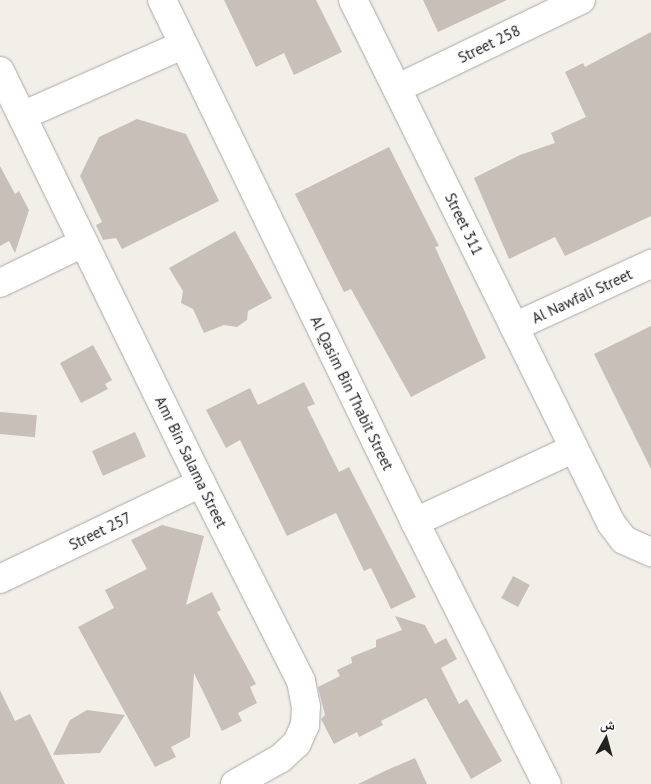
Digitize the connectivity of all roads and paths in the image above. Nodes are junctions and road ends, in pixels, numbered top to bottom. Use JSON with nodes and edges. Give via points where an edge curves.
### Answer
{"nodes":[{"id":1,"x":162,"y":0,"type":"edge"},
{"id":2,"x":353,"y":0,"type":"edge"},
{"id":3,"x":581,"y":0,"type":"edge"},
{"id":4,"x":183,"y":45,"type":"junction"},
{"id":5,"x":0,"y":71,"type":"edge"},
{"id":6,"x":398,"y":88,"type":"junction"},
{"id":7,"x":24,"y":115,"type":"junction"},
{"id":8,"x":83,"y":244,"type":"junction"},
{"id":9,"x":651,"y":264,"type":"edge"},
{"id":10,"x":0,"y":283,"type":"edge"},
{"id":11,"x":514,"y":327,"type":"junction"},
{"id":12,"x":573,"y":449,"type":"junction"},
{"id":13,"x":200,"y":483,"type":"junction"},
{"id":14,"x":415,"y":522,"type":"junction"},
{"id":15,"x":651,"y":552,"type":"edge"},
{"id":16,"x":0,"y":578,"type":"edge"},
{"id":17,"x":235,"y":784,"type":"edge"},
{"id":18,"x":547,"y":784,"type":"edge"}],
"edges":[{"from":1,"to":4,"type":"street","name":"Al Qasim Bin Thabit Street"},
{"from":2,"to":6,"type":"street","name":"Street 311"},
{"from":3,"to":6,"type":"street","name":"Street 258"},
{"from":4,"to":7,"type":"street"},
{"from":4,"to":14,"type":"street","name":"Al Qasim Bin Thabit Street"},
{"from":5,"to":7,"type":"street","name":"Amr Bin Salama Street"},
{"from":6,"to":11,"type":"street","name":"Street 311"},
{"from":7,"to":8,"type":"street","name":"Amr Bin Salama Street"},
{"from":8,"to":10,"type":"street"},
{"from":8,"to":13,"type":"street","name":"Amr Bin Salama Street"},
{"from":9,"to":11,"type":"street","name":"Al Nawfali Street"},
{"from":11,"to":12,"type":"street","name":"Street 311"},
{"from":12,"to":14,"type":"street"},
{"from":12,"to":15,"type":"street","name":"Street 311","via":[[611,523],[624,540]]},
{"from":13,"to":16,"type":"street","name":"Street 257"},
{"from":13,"to":17,"type":"street","name":"Amr Bin Salama Street","via":[[301,681],[306,706],[305,725],[297,743],[281,758]]},
{"from":14,"to":18,"type":"street","name":"Al Qasim Bin Thabit Street"}]}
